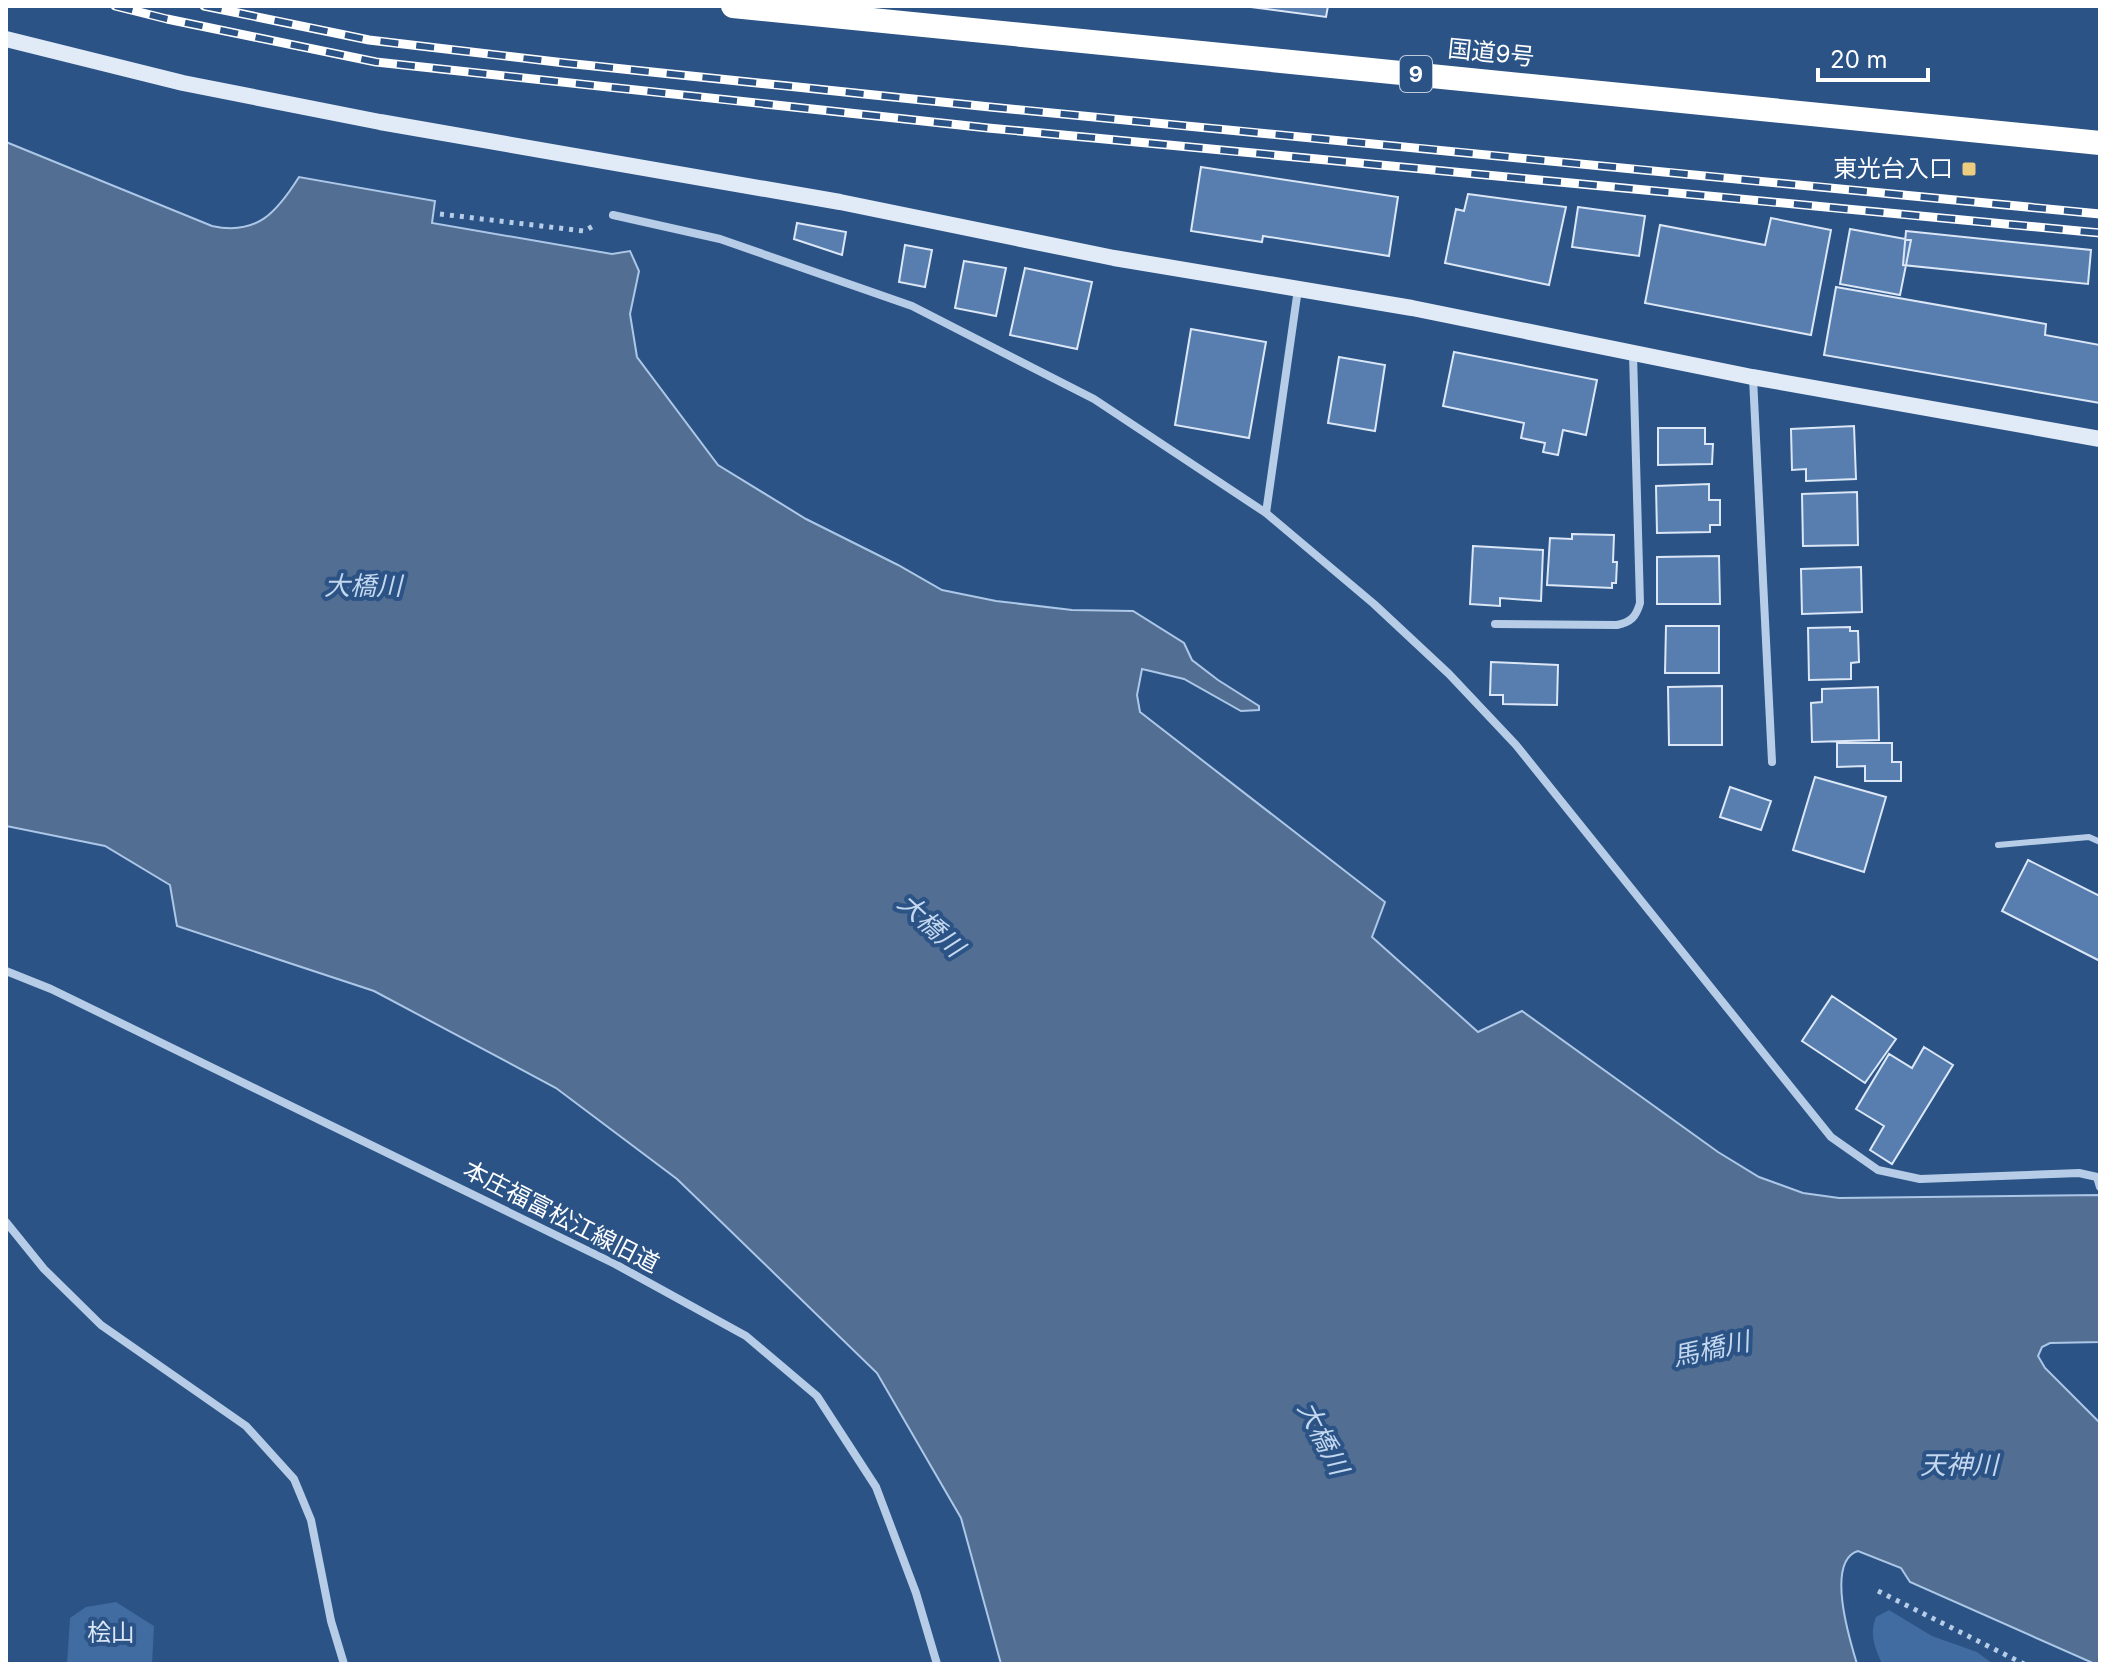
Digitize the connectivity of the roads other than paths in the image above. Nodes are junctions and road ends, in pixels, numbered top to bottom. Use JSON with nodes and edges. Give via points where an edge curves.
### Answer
{"nodes":[{"id":1,"x":733,"y":6,"type":"edge"},
{"id":2,"x":6,"y":39,"type":"edge"},
{"id":3,"x":2100,"y":143,"type":"edge"},
{"id":4,"x":613,"y":215,"type":"road end"},
{"id":5,"x":1298,"y":289,"type":"junction"},
{"id":6,"x":1633,"y":353,"type":"junction"},
{"id":7,"x":1752,"y":377,"type":"junction"},
{"id":8,"x":2100,"y":439,"type":"edge"},
{"id":9,"x":1266,"y":513,"type":"junction"},
{"id":10,"x":1495,"y":624,"type":"dead end"},
{"id":11,"x":1772,"y":762,"type":"dead end"},
{"id":12,"x":2100,"y":842,"type":"edge"},
{"id":13,"x":1998,"y":845,"type":"dead end"},
{"id":14,"x":6,"y":971,"type":"edge"},
{"id":15,"x":2100,"y":1185,"type":"edge"},
{"id":16,"x":6,"y":1222,"type":"edge"},
{"id":17,"x":344,"y":1664,"type":"edge"},
{"id":18,"x":937,"y":1664,"type":"edge"}],
"edges":[{"from":1,"to":3,"type":"highway","name":"国道9号","number":"9"},
{"from":2,"to":5,"type":"street","via":[[183,83],[380,122]]},
{"from":4,"to":9,"type":"street","via":[[720,239],[912,306],[1094,399]]},
{"from":5,"to":6,"type":"street"},
{"from":5,"to":9,"type":"street"},
{"from":6,"to":7,"type":"street"},
{"from":6,"to":10,"type":"street","via":[[1640,603],[1636,615],[1617,625]]},
{"from":7,"to":8,"type":"street"},
{"from":7,"to":11,"type":"street"},
{"from":9,"to":15,"type":"street","via":[[1374,604],[1516,745],[1831,1137],[1878,1170],[1920,1179],[2079,1173],[2097,1177]]},
{"from":12,"to":13,"type":"lane","via":[[2089,837]]},
{"from":14,"to":18,"type":"street","name":"本庄福富松江線旧道","via":[[615,1264],[746,1336],[817,1396],[876,1487]]},
{"from":16,"to":17,"type":"street","via":[[101,1325],[246,1426],[294,1479],[311,1520]]}]}
